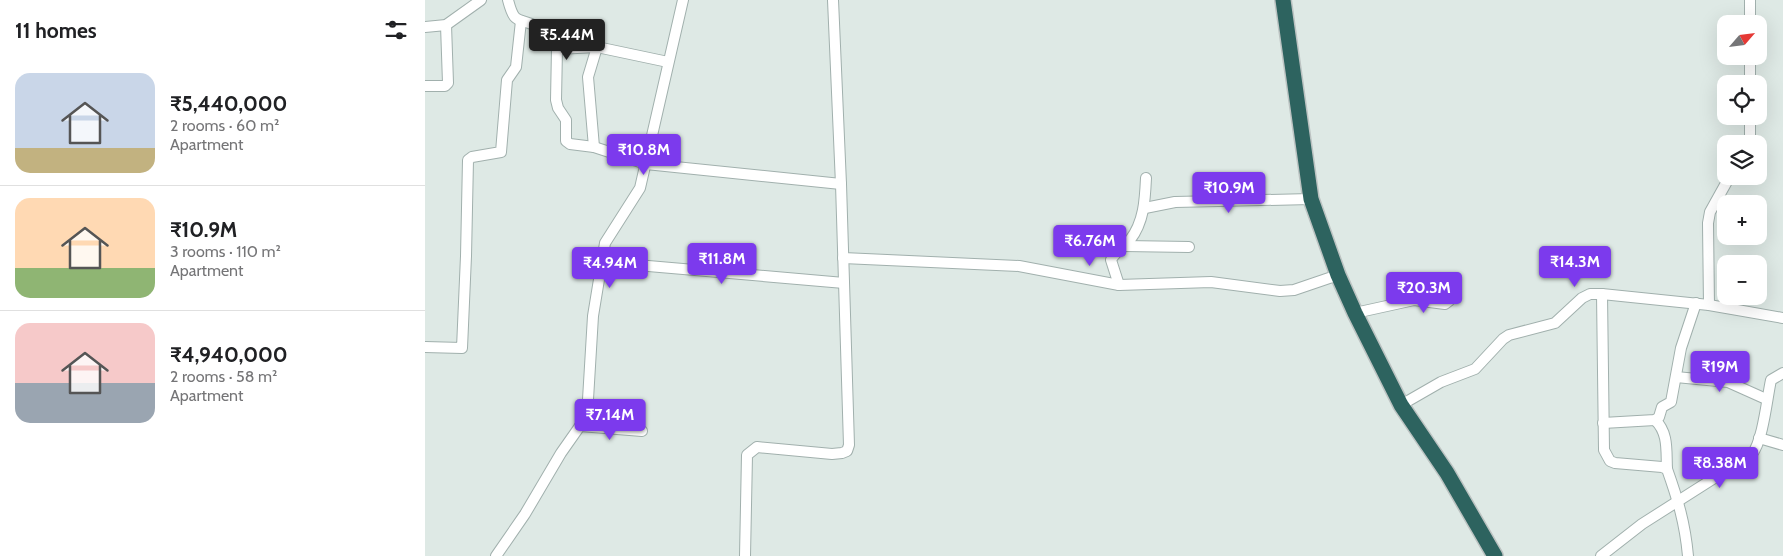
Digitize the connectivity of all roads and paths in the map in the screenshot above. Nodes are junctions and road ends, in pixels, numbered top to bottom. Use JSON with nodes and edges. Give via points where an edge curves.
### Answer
{"nodes":[{"id":1,"x":481,"y":0,"type":"edge"},
{"id":2,"x":508,"y":0,"type":"edge"},
{"id":3,"x":683,"y":0,"type":"edge"},
{"id":4,"x":833,"y":0,"type":"edge"},
{"id":5,"x":1283,"y":0,"type":"edge"},
{"id":6,"x":1750,"y":0,"type":"edge"},
{"id":7,"x":1750,"y":15,"type":"edge"},
{"id":8,"x":521,"y":21,"type":"junction"},
{"id":9,"x":446,"y":25,"type":"junction"},
{"id":10,"x":425,"y":27,"type":"edge"},
{"id":11,"x":597,"y":47,"type":"junction"},
{"id":12,"x":557,"y":49,"type":"junction"},
{"id":13,"x":668,"y":62,"type":"junction"},
{"id":14,"x":425,"y":86,"type":"edge"},
{"id":15,"x":594,"y":148,"type":"junction"},
{"id":16,"x":646,"y":164,"type":"junction"},
{"id":17,"x":1146,"y":178,"type":"dead end"},
{"id":18,"x":841,"y":184,"type":"junction"},
{"id":19,"x":1725,"y":185,"type":"edge"},
{"id":20,"x":1311,"y":199,"type":"junction"},
{"id":21,"x":1145,"y":208,"type":"junction"},
{"id":22,"x":1125,"y":246,"type":"junction"},
{"id":23,"x":1189,"y":247,"type":"dead end"},
{"id":24,"x":843,"y":258,"type":"junction"},
{"id":25,"x":602,"y":262,"type":"junction"},
{"id":26,"x":1338,"y":274,"type":"junction"},
{"id":27,"x":1451,"y":278,"type":"dead end"},
{"id":28,"x":844,"y":283,"type":"junction"},
{"id":29,"x":1119,"y":285,"type":"junction"},
{"id":30,"x":1603,"y":294,"type":"junction"},
{"id":31,"x":1696,"y":303,"type":"junction"},
{"id":32,"x":1709,"y":305,"type":"junction"},
{"id":33,"x":1355,"y":313,"type":"junction"},
{"id":34,"x":1783,"y":318,"type":"edge"},
{"id":35,"x":425,"y":346,"type":"edge"},
{"id":36,"x":1783,"y":373,"type":"edge"},
{"id":37,"x":1676,"y":377,"type":"junction"},
{"id":38,"x":1766,"y":399,"type":"junction"},
{"id":39,"x":1401,"y":405,"type":"junction"},
{"id":40,"x":1655,"y":420,"type":"junction"},
{"id":41,"x":1603,"y":423,"type":"junction"},
{"id":42,"x":580,"y":426,"type":"junction"},
{"id":43,"x":642,"y":431,"type":"dead end"},
{"id":44,"x":1759,"y":438,"type":"junction"},
{"id":45,"x":1783,"y":445,"type":"edge"},
{"id":46,"x":1667,"y":469,"type":"junction"},
{"id":47,"x":1679,"y":501,"type":"junction"},
{"id":48,"x":496,"y":556,"type":"edge"},
{"id":49,"x":745,"y":556,"type":"edge"},
{"id":50,"x":1495,"y":556,"type":"edge"},
{"id":51,"x":1601,"y":556,"type":"edge"},
{"id":52,"x":1688,"y":556,"type":"edge"}],
"edges":[{"from":1,"to":9,"type":"street"},
{"from":2,"to":8,"type":"street","via":[[511,15]]},
{"from":3,"to":13,"type":"street"},
{"from":4,"to":18,"type":"street"},
{"from":5,"to":20,"type":"highway"},
{"from":6,"to":7,"type":"street"},
{"from":8,"to":12,"type":"street","via":[[540,27]]},
{"from":8,"to":35,"type":"street","via":[[516,67],[507,80],[501,152],[468,160],[462,348]]},
{"from":9,"to":10,"type":"street"},
{"from":9,"to":14,"type":"street","via":[[448,83],[445,86]]},
{"from":11,"to":12,"type":"street"},
{"from":11,"to":13,"type":"street"},
{"from":11,"to":15,"type":"street","via":[[588,77]]},
{"from":12,"to":15,"type":"street","via":[[556,105],[567,120],[566,140],[570,144]]},
{"from":13,"to":16,"type":"street"},
{"from":15,"to":16,"type":"street"},
{"from":16,"to":18,"type":"street"},
{"from":16,"to":25,"type":"street","via":[[640,188],[605,243]]},
{"from":17,"to":21,"type":"street"},
{"from":18,"to":24,"type":"street"},
{"from":19,"to":32,"type":"street","via":[[1710,212],[1708,223]]},
{"from":20,"to":21,"type":"street","via":[[1175,202]]},
{"from":20,"to":26,"type":"highway"},
{"from":21,"to":22,"type":"street"},
{"from":22,"to":23,"type":"street"},
{"from":22,"to":29,"type":"street","via":[[1111,260]]},
{"from":24,"to":28,"type":"street"},
{"from":24,"to":29,"type":"street","via":[[1019,266]]},
{"from":25,"to":28,"type":"street"},
{"from":25,"to":42,"type":"street","via":[[593,316],[587,416]]},
{"from":26,"to":29,"type":"street","via":[[1294,290],[1280,291],[1211,282]]},
{"from":26,"to":33,"type":"highway"},
{"from":27,"to":33,"type":"street","via":[[1449,300],[1445,304],[1414,300]]},
{"from":28,"to":49,"type":"street","via":[[847,451],[832,454],[757,447],[747,455]]},
{"from":30,"to":31,"type":"street"},
{"from":30,"to":39,"type":"street","via":[[1582,298],[1555,323],[1509,335],[1475,369],[1441,382]]},
{"from":30,"to":41,"type":"street"},
{"from":31,"to":32,"type":"street"},
{"from":31,"to":37,"type":"street","via":[[1681,348]]},
{"from":32,"to":34,"type":"street"},
{"from":33,"to":39,"type":"highway"},
{"from":36,"to":38,"type":"street","via":[[1771,380]]},
{"from":37,"to":38,"type":"street","via":[[1728,382]]},
{"from":37,"to":40,"type":"street","via":[[1671,402],[1662,407]]},
{"from":38,"to":44,"type":"street"},
{"from":39,"to":50,"type":"highway","via":[[1447,473]]},
{"from":40,"to":41,"type":"street"},
{"from":40,"to":46,"type":"street","via":[[1665,434]]},
{"from":41,"to":46,"type":"street","via":[[1604,450],[1610,461]]},
{"from":42,"to":43,"type":"street"},
{"from":42,"to":48,"type":"street"},
{"from":44,"to":45,"type":"street"},
{"from":44,"to":47,"type":"street","via":[[1752,454]]},
{"from":46,"to":47,"type":"street"},
{"from":47,"to":51,"type":"street","via":[[1641,524]]},
{"from":47,"to":52,"type":"street"}]}
